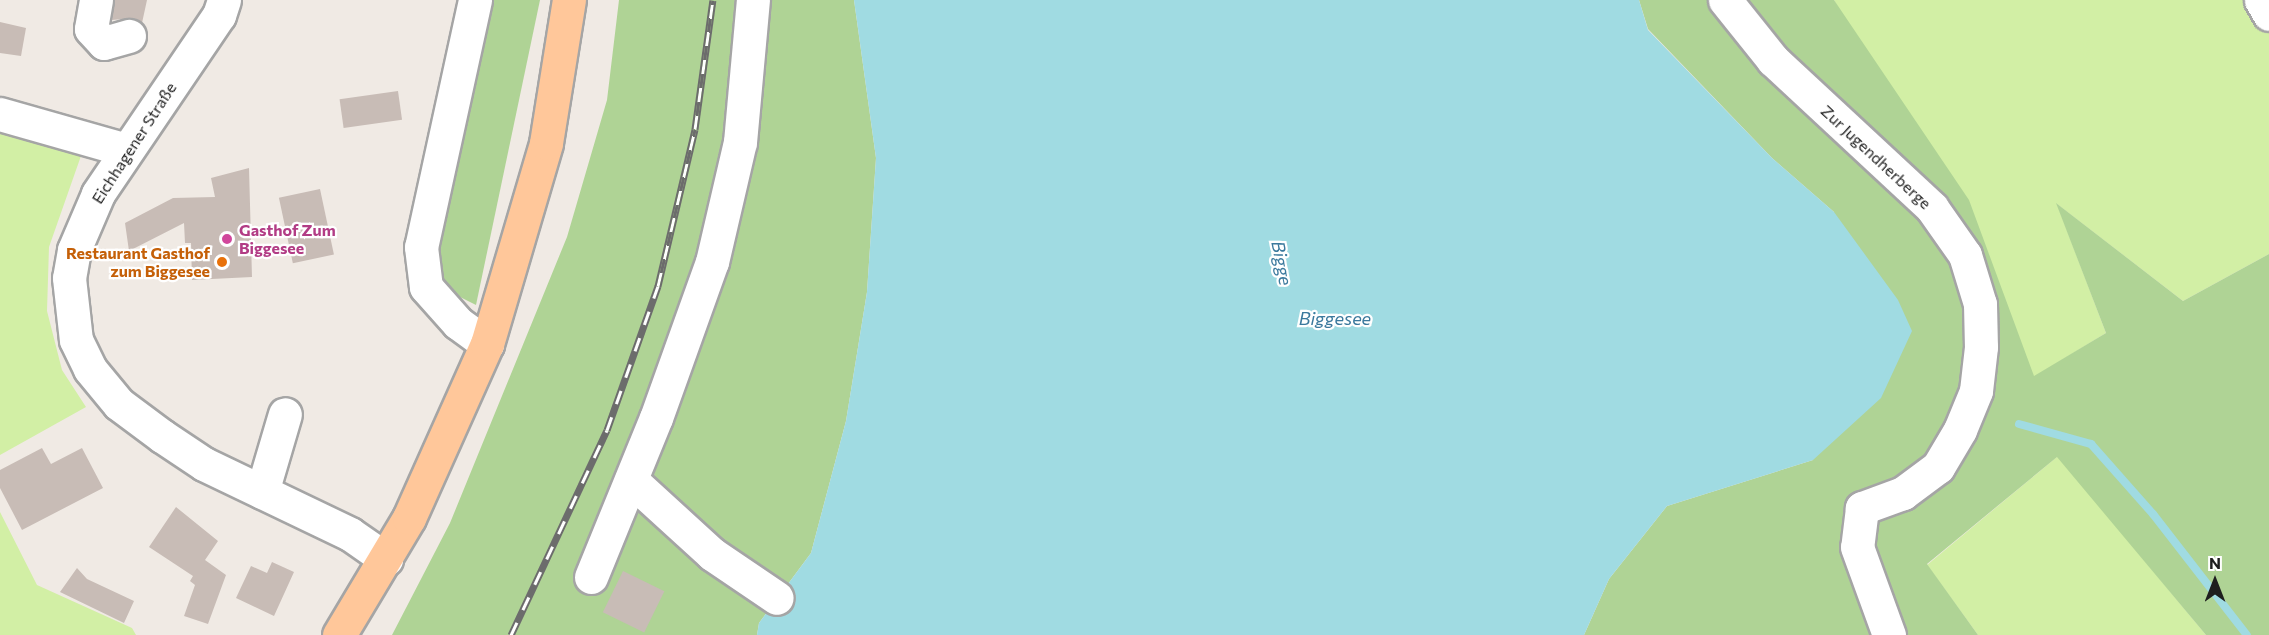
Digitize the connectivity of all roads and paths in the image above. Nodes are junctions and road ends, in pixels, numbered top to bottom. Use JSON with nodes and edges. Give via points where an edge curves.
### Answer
{"nodes":[{"id":1,"x":96,"y":0,"type":"edge"},
{"id":2,"x":224,"y":0,"type":"edge"},
{"id":3,"x":475,"y":0,"type":"edge"},
{"id":4,"x":569,"y":0,"type":"edge"},
{"id":5,"x":753,"y":0,"type":"edge"},
{"id":6,"x":1725,"y":0,"type":"edge"},
{"id":7,"x":2261,"y":0,"type":"edge"},
{"id":8,"x":2269,"y":14,"type":"edge"},
{"id":9,"x":129,"y":36,"type":"dead end"},
{"id":10,"x":0,"y":114,"type":"edge"},
{"id":11,"x":126,"y":150,"type":"junction"},
{"id":12,"x":487,"y":344,"type":"junction"},
{"id":13,"x":285,"y":414,"type":"dead end"},
{"id":14,"x":631,"y":480,"type":"junction"},
{"id":15,"x":262,"y":492,"type":"junction"},
{"id":16,"x":386,"y":559,"type":"junction"},
{"id":17,"x":591,"y":577,"type":"dead end"},
{"id":18,"x":777,"y":598,"type":"dead end"},
{"id":19,"x":339,"y":635,"type":"edge"},
{"id":20,"x":1889,"y":635,"type":"edge"}],
"edges":[{"from":1,"to":9,"type":"street","via":[[91,30],[104,43]]},
{"from":2,"to":11,"type":"street","name":"Eichhagener Straße","via":[[219,15]]},
{"from":3,"to":12,"type":"street","via":[[421,247],[426,288],[458,323]]},
{"from":4,"to":12,"type":"main road","via":[[546,143]]},
{"from":5,"to":14,"type":"street","via":[[740,142],[712,262]]},
{"from":6,"to":20,"type":"street","name":"Zur Jugendherberge","via":[[1773,60],[1932,208],[1965,255],[1980,304],[1982,347],[1976,392],[1960,430],[1938,467],[1903,493],[1862,508],[1857,547]]},
{"from":7,"to":8,"type":"street"},
{"from":10,"to":11,"type":"street"},
{"from":11,"to":15,"type":"street","name":"Eichhagener Straße","via":[[98,194],[74,250],[69,278],[76,340],[90,369],[119,404],[204,464]]},
{"from":12,"to":16,"type":"main road","via":[[449,434]]},
{"from":13,"to":15,"type":"street"},
{"from":14,"to":17,"type":"street"},
{"from":14,"to":18,"type":"street","via":[[712,554]]},
{"from":15,"to":16,"type":"street","name":"Eichhagener Straße","via":[[350,534]]},
{"from":16,"to":19,"type":"main road"}]}
